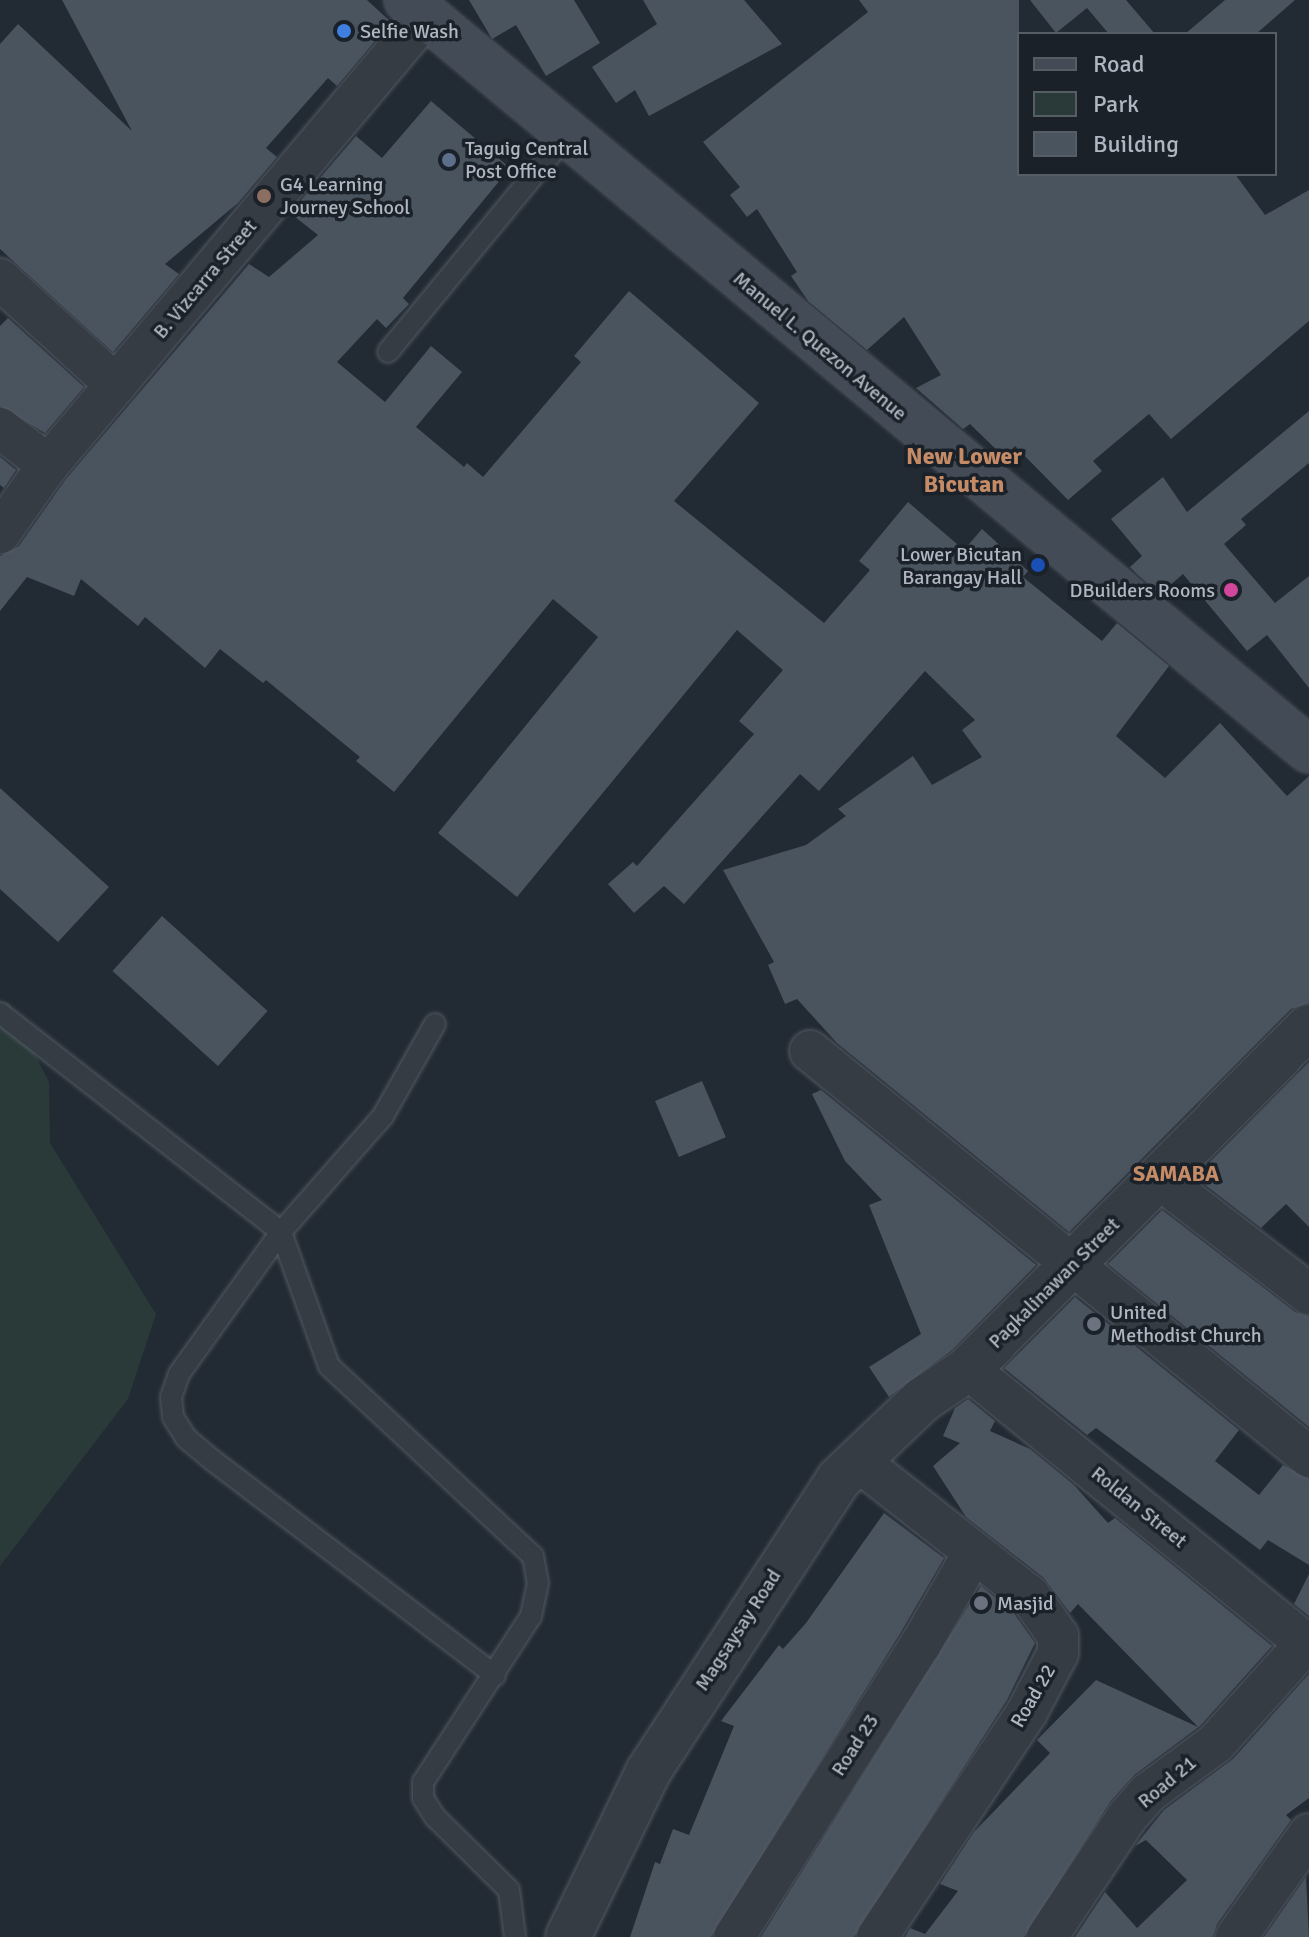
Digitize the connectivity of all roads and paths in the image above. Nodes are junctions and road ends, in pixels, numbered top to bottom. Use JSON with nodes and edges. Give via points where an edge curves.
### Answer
{"nodes":[{"id":1,"x":416,"y":8,"type":"edge"},
{"id":2,"x":566,"y":136,"type":"junction"},
{"id":3,"x":0,"y":280,"type":"edge"},
{"id":4,"x":388,"y":352,"type":"dead end"},
{"id":5,"x":116,"y":385,"type":"junction"},
{"id":6,"x":0,"y":428,"type":"edge"},
{"id":7,"x":48,"y":465,"type":"junction"},
{"id":8,"x":0,"y":533,"type":"edge"},
{"id":9,"x":1309,"y":750,"type":"edge"},
{"id":10,"x":0,"y":1013,"type":"edge"},
{"id":11,"x":435,"y":1024,"type":"dead end"},
{"id":12,"x":1309,"y":1027,"type":"edge"},
{"id":13,"x":810,"y":1051,"type":"dead end"},
{"id":14,"x":1157,"y":1177,"type":"junction"},
{"id":15,"x":281,"y":1232,"type":"junction"},
{"id":16,"x":1072,"y":1266,"type":"junction"},
{"id":17,"x":1309,"y":1294,"type":"edge"},
{"id":18,"x":968,"y":1369,"type":"junction"},
{"id":19,"x":1309,"y":1457,"type":"edge"},
{"id":20,"x":857,"y":1460,"type":"junction"},
{"id":21,"x":974,"y":1552,"type":"junction"},
{"id":22,"x":1307,"y":1644,"type":"edge"},
{"id":23,"x":495,"y":1675,"type":"junction"},
{"id":24,"x":1309,"y":1834,"type":"edge"},
{"id":25,"x":515,"y":1937,"type":"edge"},
{"id":26,"x":568,"y":1937,"type":"edge"},
{"id":27,"x":734,"y":1937,"type":"edge"},
{"id":28,"x":877,"y":1937,"type":"edge"},
{"id":29,"x":1047,"y":1937,"type":"edge"},
{"id":30,"x":1236,"y":1937,"type":"edge"}],
"edges":[{"from":1,"to":2,"type":"main road","name":"Manuel L. Quezon Avenue"},
{"from":1,"to":5,"type":"street","name":"B. Vizcarra Street"},
{"from":2,"to":4,"type":"lane"},
{"from":2,"to":9,"type":"main road","name":"Manuel L. Quezon Avenue"},
{"from":3,"to":5,"type":"street"},
{"from":5,"to":7,"type":"street","name":"B. Vizcarra Street"},
{"from":6,"to":7,"type":"street"},
{"from":7,"to":8,"type":"street","name":"B. Vizcarra Street"},
{"from":10,"to":15,"type":"lane"},
{"from":11,"to":15,"type":"lane","via":[[383,1116]]},
{"from":12,"to":14,"type":"street","name":"Pagkalinawan Street"},
{"from":13,"to":16,"type":"street"},
{"from":14,"to":16,"type":"street","name":"Pagkalinawan Street"},
{"from":14,"to":17,"type":"street"},
{"from":15,"to":23,"type":"lane","via":[[329,1366],[533,1556],[538,1583],[531,1616]]},
{"from":15,"to":23,"type":"lane","via":[[179,1374],[171,1397],[173,1417],[186,1438],[215,1462]]},
{"from":16,"to":18,"type":"street","name":"Pagkalinawan Street"},
{"from":16,"to":19,"type":"street"},
{"from":18,"to":20,"type":"street","name":"Magsaysay Road","via":[[922,1400]]},
{"from":18,"to":22,"type":"street","name":"Roldan Street"},
{"from":20,"to":21,"type":"street","name":"Road 22"},
{"from":20,"to":26,"type":"street","name":"Magsaysay Road","via":[[793,1544],[681,1717],[648,1772]]},
{"from":21,"to":27,"type":"street","name":"Road 23"},
{"from":21,"to":28,"type":"street","name":"Road 22","via":[[1030,1596],[1051,1620],[1058,1653],[1027,1712]]},
{"from":22,"to":29,"type":"street","name":"Road 21","via":[[1216,1743],[1148,1793]]},
{"from":23,"to":25,"type":"lane","via":[[423,1782],[423,1798],[509,1890]]},
{"from":24,"to":30,"type":"street"}]}
